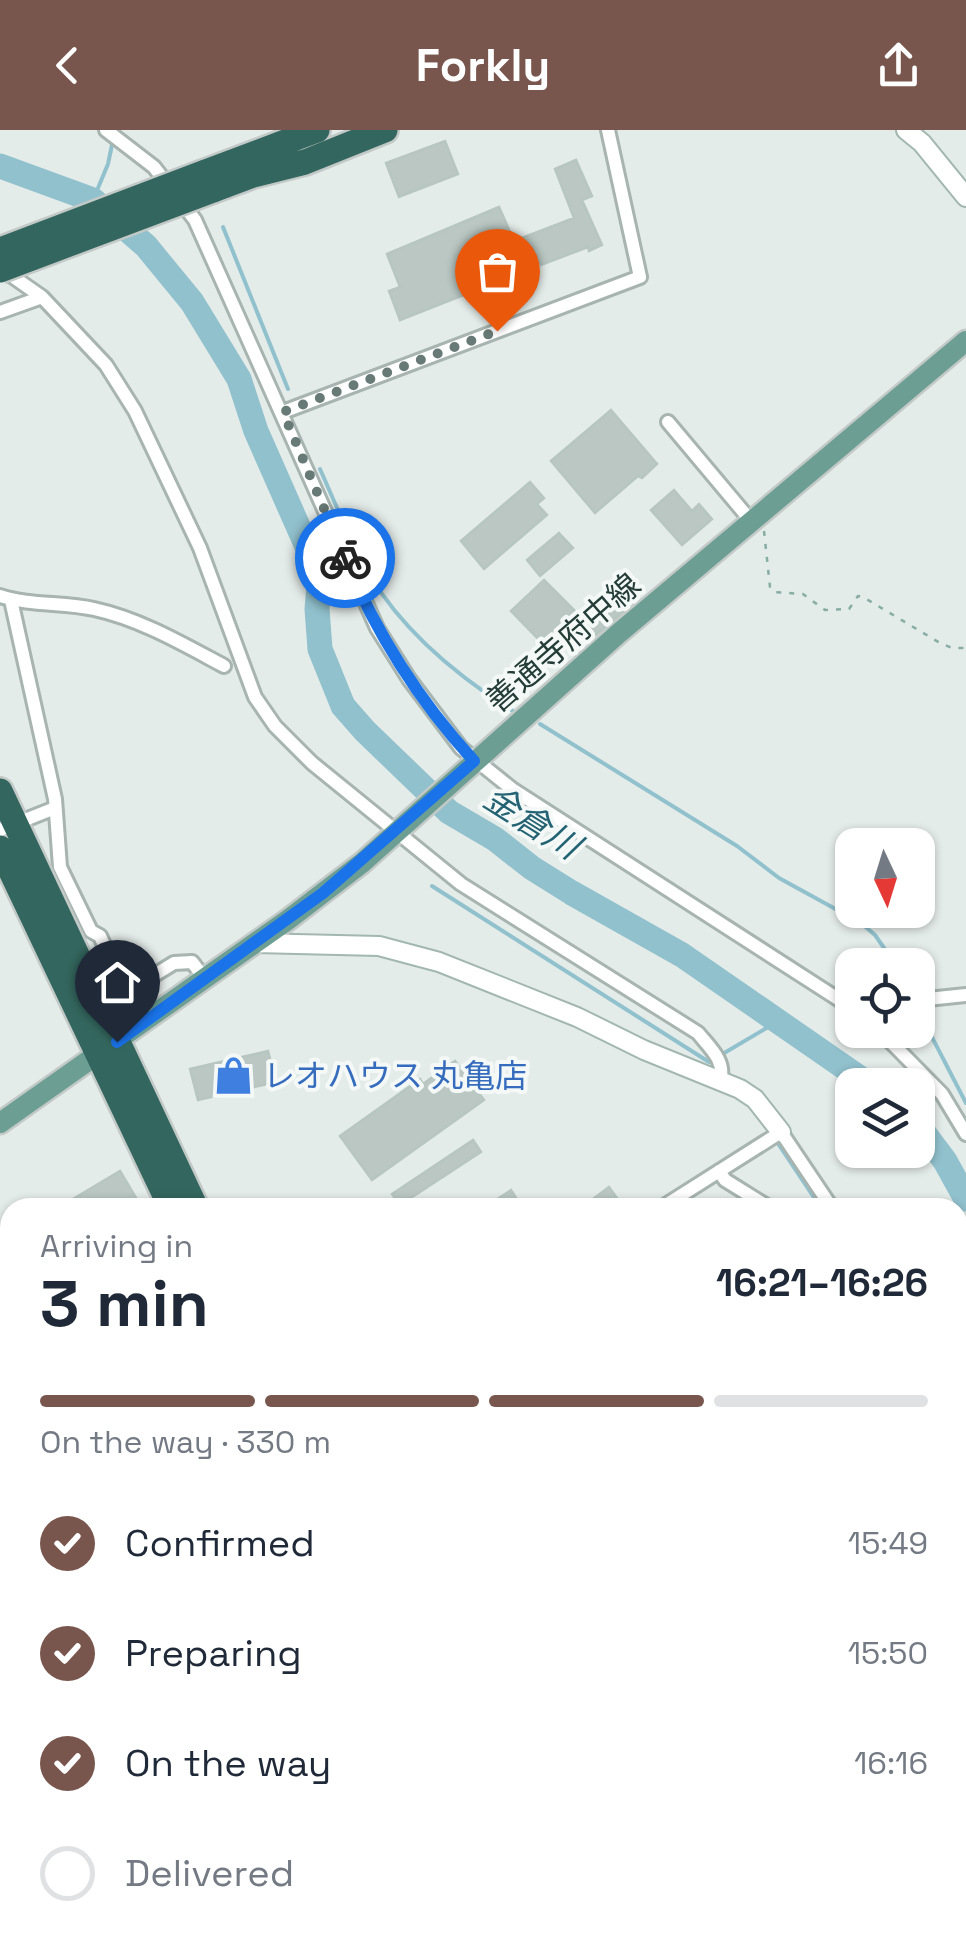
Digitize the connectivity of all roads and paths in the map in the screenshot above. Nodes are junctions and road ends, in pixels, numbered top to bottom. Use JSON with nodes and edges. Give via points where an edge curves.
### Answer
{"nodes":[{"id":1,"x":106,"y":130,"type":"edge"},
{"id":2,"x":317,"y":130,"type":"edge"},
{"id":3,"x":385,"y":130,"type":"edge"},
{"id":4,"x":608,"y":130,"type":"edge"},
{"id":5,"x":906,"y":130,"type":"edge"},
{"id":6,"x":208,"y":182,"type":"junction"},
{"id":7,"x":966,"y":197,"type":"edge"},
{"id":8,"x":0,"y":250,"type":"edge"},
{"id":9,"x":0,"y":269,"type":"edge"},
{"id":10,"x":42,"y":297,"type":"junction"},
{"id":11,"x":0,"y":312,"type":"edge"},
{"id":12,"x":966,"y":342,"type":"edge"},
{"id":13,"x":283,"y":412,"type":"junction"},
{"id":14,"x":668,"y":422,"type":"dead end"},
{"id":15,"x":754,"y":519,"type":"junction"},
{"id":16,"x":6,"y":598,"type":"edge"},
{"id":17,"x":966,"y":648,"type":"edge"},
{"id":18,"x":224,"y":666,"type":"dead end"},
{"id":19,"x":470,"y":765,"type":"junction"},
{"id":20,"x":0,"y":792,"type":"edge"},
{"id":21,"x":56,"y":808,"type":"junction"},
{"id":22,"x":402,"y":826,"type":"junction"},
{"id":23,"x":7,"y":827,"type":"edge"},
{"id":24,"x":0,"y":848,"type":"edge"},
{"id":25,"x":255,"y":943,"type":"junction"},
{"id":26,"x":205,"y":979,"type":"junction"},
{"id":27,"x":966,"y":994,"type":"edge"},
{"id":28,"x":835,"y":997,"type":"edge"},
{"id":29,"x":935,"y":998,"type":"edge"},
{"id":30,"x":108,"y":1048,"type":"junction"},
{"id":31,"x":897,"y":1048,"type":"edge"},
{"id":32,"x":719,"y":1066,"type":"junction"},
{"id":33,"x":0,"y":1123,"type":"edge"},
{"id":34,"x":781,"y":1132,"type":"junction"},
{"id":35,"x":966,"y":1134,"type":"edge"},
{"id":36,"x":719,"y":1171,"type":"junction"},
{"id":37,"x":168,"y":1198,"type":"edge"},
{"id":38,"x":190,"y":1198,"type":"edge"},
{"id":39,"x":677,"y":1198,"type":"edge"},
{"id":40,"x":754,"y":1198,"type":"edge"},
{"id":41,"x":825,"y":1198,"type":"edge"}],
"edges":[{"from":1,"to":13,"type":"street","via":[[154,167],[195,220]]},
{"from":2,"to":6,"type":"highway"},
{"from":3,"to":6,"type":"highway","via":[[305,162]]},
{"from":4,"to":13,"type":"street","via":[[640,277]]},
{"from":5,"to":7,"type":"street"},
{"from":6,"to":8,"type":"highway","bridge":true},
{"from":6,"to":9,"type":"highway","bridge":true},
{"from":9,"to":10,"type":"street"},
{"from":10,"to":11,"type":"street"},
{"from":10,"to":22,"type":"street","via":[[106,365],[134,411],[200,548],[255,697],[312,763]]},
{"from":12,"to":15,"type":"main road","name":"善通寺府中線"},
{"from":13,"to":19,"type":"street","via":[[377,628]]},
{"from":14,"to":15,"type":"street"},
{"from":15,"to":17,"type":"path","via":[[764,526],[774,592],[803,594],[825,610],[849,609],[862,597],[940,643]]},
{"from":15,"to":19,"type":"main road","name":"善通寺府中線"},
{"from":16,"to":18,"type":"street","via":[[126,618]]},
{"from":16,"to":21,"type":"street"},
{"from":19,"to":22,"type":"main road","name":"善通寺府中線"},
{"from":19,"to":28,"type":"street"},
{"from":20,"to":23,"type":"highway"},
{"from":21,"to":23,"type":"street"},
{"from":21,"to":26,"type":"street","via":[[60,866],[119,978],[143,982],[174,963],[192,962]]},
{"from":22,"to":25,"type":"main road","name":"善通寺府中線"},
{"from":22,"to":32,"type":"street","via":[[461,884],[698,1034]]},
{"from":23,"to":30,"type":"highway"},
{"from":24,"to":30,"type":"highway"},
{"from":25,"to":26,"type":"main road","name":"善通寺府中線"},
{"from":25,"to":32,"type":"street","via":[[379,946],[439,962],[644,1050]]},
{"from":26,"to":30,"type":"main road","name":"善通寺府中線"},
{"from":27,"to":29,"type":"street"},
{"from":30,"to":33,"type":"main road","name":"善通寺府中線"},
{"from":30,"to":37,"type":"highway"},
{"from":30,"to":38,"type":"highway"},
{"from":31,"to":35,"type":"street","via":[[942,1094]]},
{"from":32,"to":34,"type":"street"},
{"from":34,"to":36,"type":"street"},
{"from":34,"to":41,"type":"street"},
{"from":36,"to":39,"type":"street"},
{"from":36,"to":40,"type":"street"}]}
